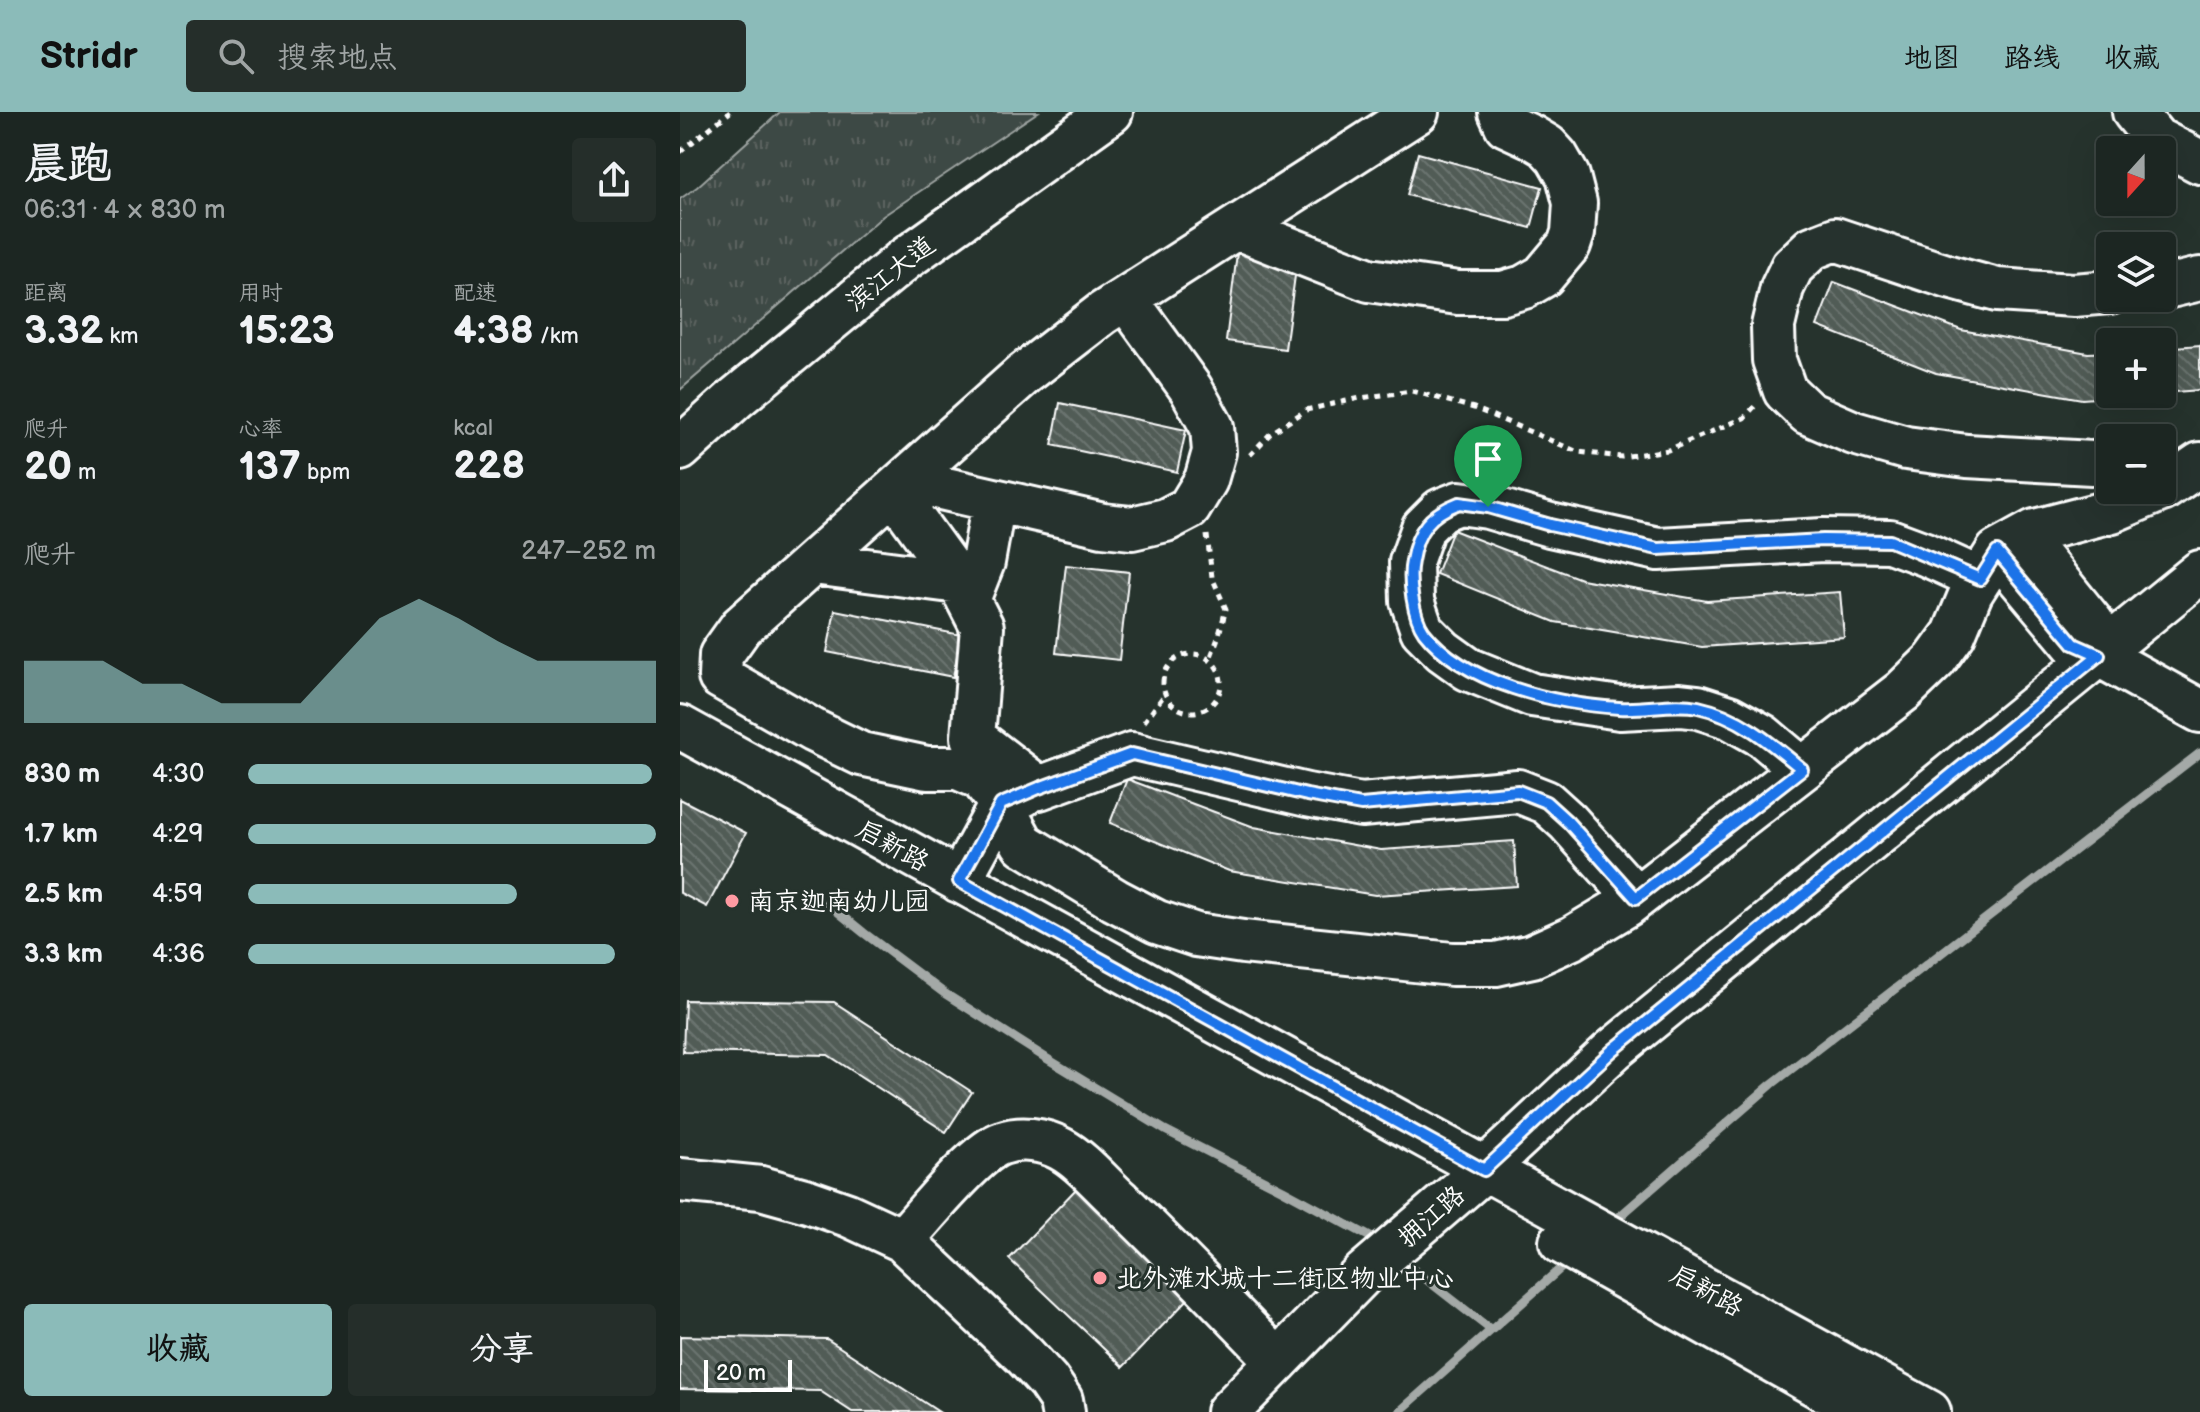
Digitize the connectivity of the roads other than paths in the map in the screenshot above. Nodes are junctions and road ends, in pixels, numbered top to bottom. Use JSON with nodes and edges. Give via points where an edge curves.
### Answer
{"nodes":[{"id":1,"x":1111,"y":112,"type":"edge"},
{"id":2,"x":1417,"y":112,"type":"edge"},
{"id":3,"x":1500,"y":112,"type":"edge"},
{"id":4,"x":2134,"y":112,"type":"edge"},
{"id":5,"x":2200,"y":162,"type":"edge"},
{"id":6,"x":1237,"y":228,"type":"junction"},
{"id":7,"x":2200,"y":279,"type":"edge"},
{"id":8,"x":2176,"y":285,"type":"edge"},
{"id":9,"x":2096,"y":293,"type":"edge"},
{"id":10,"x":1126,"y":299,"type":"junction"},
{"id":11,"x":680,"y":449,"type":"edge"},
{"id":12,"x":2096,"y":463,"type":"edge"},
{"id":13,"x":900,"y":486,"type":"junction"},
{"id":14,"x":994,"y":501,"type":"junction"},
{"id":15,"x":2125,"y":504,"type":"edge"},
{"id":16,"x":2000,"y":556,"type":"junction"},
{"id":17,"x":813,"y":563,"type":"junction"},
{"id":18,"x":2200,"y":572,"type":"edge"},
{"id":19,"x":964,"y":591,"type":"junction"},
{"id":20,"x":2099,"y":655,"type":"junction"},
{"id":21,"x":2200,"y":711,"type":"edge"},
{"id":22,"x":680,"y":727,"type":"edge"},
{"id":23,"x":1802,"y":769,"type":"junction"},
{"id":24,"x":1039,"y":788,"type":"junction"},
{"id":25,"x":1001,"y":804,"type":"junction"},
{"id":26,"x":959,"y":881,"type":"junction"},
{"id":27,"x":1636,"y":898,"type":"junction"},
{"id":28,"x":1484,"y":1170,"type":"junction"},
{"id":29,"x":680,"y":1180,"type":"edge"},
{"id":30,"x":902,"y":1240,"type":"junction"},
{"id":31,"x":1616,"y":1256,"type":"junction"},
{"id":32,"x":1278,"y":1361,"type":"junction"},
{"id":33,"x":1063,"y":1412,"type":"edge"},
{"id":34,"x":1228,"y":1412,"type":"edge"},
{"id":35,"x":1864,"y":1412,"type":"edge"},
{"id":36,"x":1929,"y":1412,"type":"edge"}],
"edges":[{"from":1,"to":11,"type":"street","name":"滨江大道","via":[[905,259]]},
{"from":2,"to":6,"type":"street"},
{"from":3,"to":6,"type":"street","via":[[1506,125],[1547,146],[1557,157],[1575,203],[1569,245],[1543,276],[1524,287],[1503,293],[1458,293],[1369,280]]},
{"from":4,"to":5,"type":"street","via":[[2156,139]]},
{"from":6,"to":10,"type":"street"},
{"from":7,"to":8,"type":"street"},
{"from":9,"to":12,"type":"street","via":[[1997,290],[1835,239],[1812,248],[1792,267],[1773,326],[1774,360],[1785,391],[1808,413],[1854,433],[1906,448],[1967,456]]},
{"from":10,"to":13,"type":"street","via":[[1024,374]]},
{"from":10,"to":14,"type":"street","via":[[1212,427],[1214,452],[1206,480],[1189,508],[1132,528]]},
{"from":13,"to":14,"type":"street"},
{"from":13,"to":17,"type":"street"},
{"from":13,"to":19,"type":"street"},
{"from":14,"to":19,"type":"street","via":[[983,562]]},
{"from":15,"to":16,"type":"street","via":[[2035,531]]},
{"from":16,"to":20,"type":"street","via":[[2074,644]]},
{"from":16,"to":23,"type":"street","via":[[1971,593],[1954,634],[1935,660]]},
{"from":16,"to":23,"type":"street","via":[[1890,541],[1658,549],[1459,503],[1441,510],[1423,528],[1411,562],[1412,601],[1422,630],[1468,669],[1532,695],[1620,708],[1680,705],[1708,710],[1763,736]]},
{"from":17,"to":19,"type":"street"},
{"from":17,"to":25,"type":"street","via":[[741,627],[721,655],[720,677],[861,754],[927,768],[958,768],[981,778]]},
{"from":18,"to":20,"type":"street","name":"拥江路"},
{"from":19,"to":24,"type":"street","via":[[982,627],[973,737]]},
{"from":20,"to":21,"type":"street"},
{"from":20,"to":28,"type":"street","name":"拥江路","via":[[1613,1050]]},
{"from":22,"to":26,"type":"street","name":"启新路"},
{"from":23,"to":27,"type":"street"},
{"from":24,"to":25,"type":"street"},
{"from":24,"to":27,"type":"street","via":[[1132,754],[1361,805],[1518,791],[1546,802]]},
{"from":25,"to":26,"type":"street"},
{"from":25,"to":27,"type":"street","via":[[1023,844],[1115,900],[1196,935],[1243,942],[1496,964],[1532,956],[1572,938]]},
{"from":26,"to":28,"type":"street","name":"启新路"},
{"from":28,"to":31,"type":"street","name":"启新路"},
{"from":28,"to":32,"type":"street","name":"拥江路","via":[[1364,1273]]},
{"from":29,"to":30,"type":"street","via":[[761,1188],[848,1215]]},
{"from":30,"to":32,"type":"street","via":[[986,1151],[1014,1140],[1045,1142],[1080,1164]]},
{"from":30,"to":33,"type":"street","via":[[1040,1372],[1061,1400]]},
{"from":31,"to":35,"type":"street","name":"启新路"},
{"from":31,"to":36,"type":"street","name":"启新路"},
{"from":32,"to":34,"type":"street","name":"拥江路"}]}
